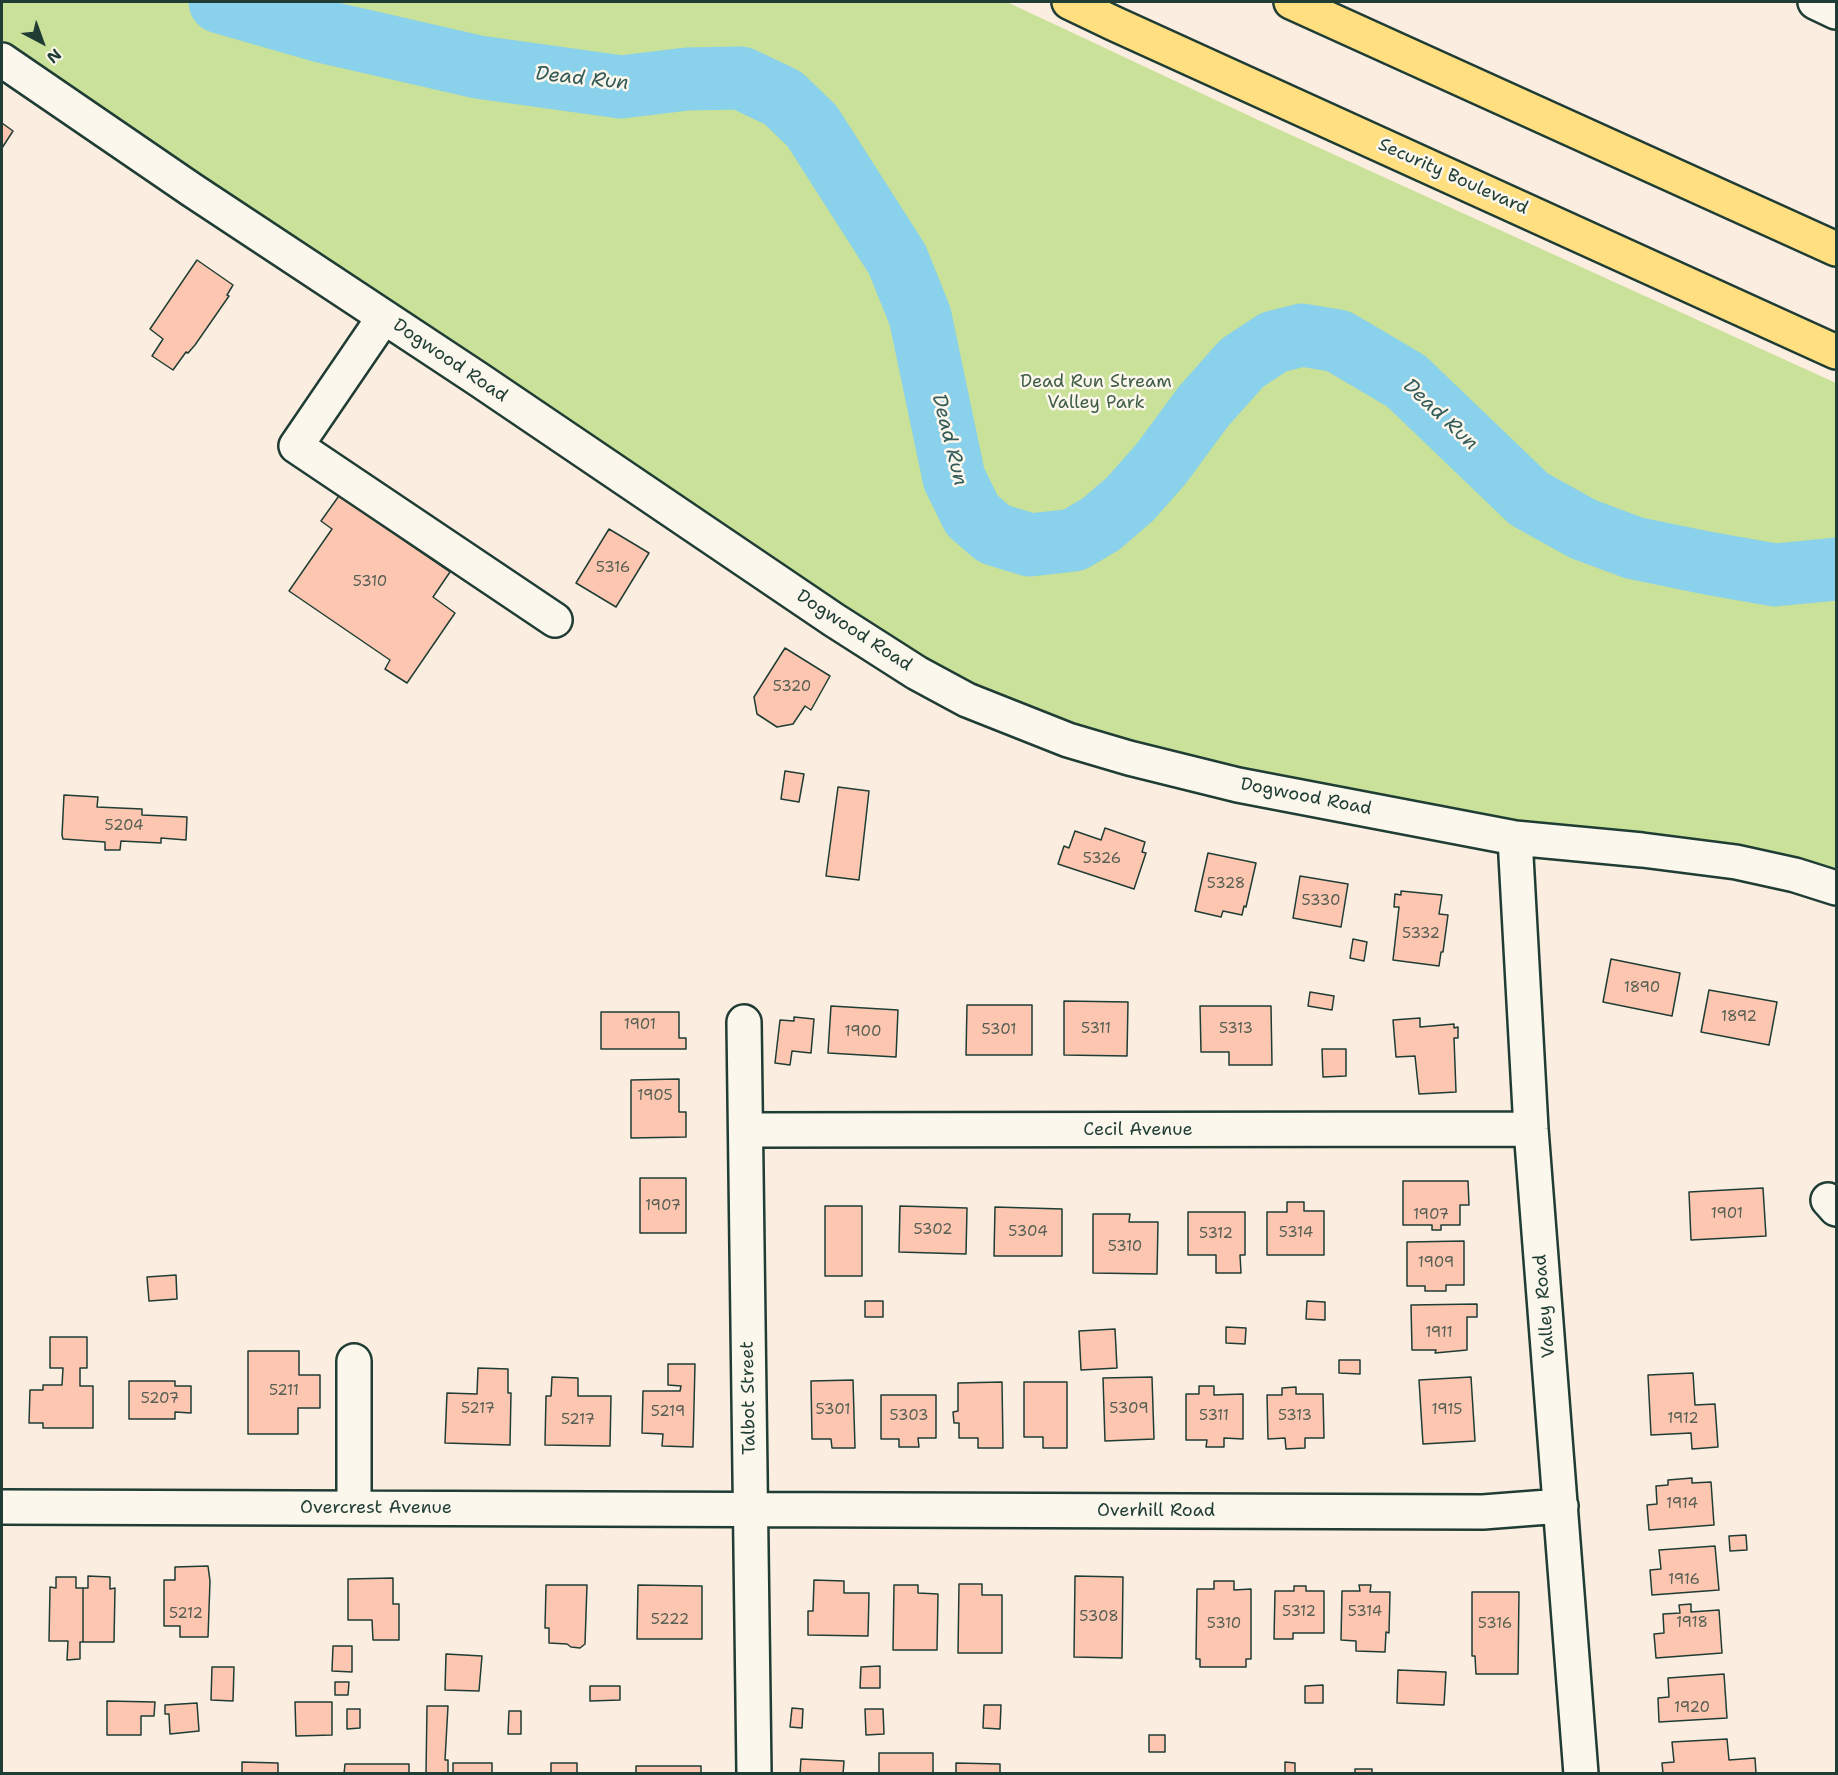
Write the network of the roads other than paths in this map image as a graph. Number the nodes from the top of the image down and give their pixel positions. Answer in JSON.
{"nodes":[{"id":1,"x":1069,"y":2,"type":"edge"},
{"id":2,"x":1291,"y":2,"type":"edge"},
{"id":3,"x":1815,"y":2,"type":"edge"},
{"id":4,"x":1836,"y":12,"type":"edge"},
{"id":5,"x":2,"y":60,"type":"edge"},
{"id":6,"x":1836,"y":249,"type":"edge"},
{"id":7,"x":384,"y":317,"type":"junction"},
{"id":8,"x":1836,"y":352,"type":"edge"},
{"id":9,"x":555,"y":620,"type":"dead end"},
{"id":10,"x":1515,"y":838,"type":"junction"},
{"id":11,"x":1836,"y":888,"type":"edge"},
{"id":12,"x":744,"y":1022,"type":"dead end"},
{"id":13,"x":1531,"y":1129,"type":"junction"},
{"id":14,"x":746,"y":1131,"type":"junction"},
{"id":15,"x":354,"y":1361,"type":"dead end"},
{"id":16,"x":1561,"y":1506,"type":"junction"},
{"id":17,"x":2,"y":1507,"type":"edge"},
{"id":18,"x":354,"y":1508,"type":"junction"},
{"id":19,"x":751,"y":1509,"type":"junction"},
{"id":20,"x":754,"y":1773,"type":"edge"},
{"id":21,"x":1581,"y":1773,"type":"edge"}],
"edges":[{"from":1,"to":8,"type":"main road","name":"Security Boulevard"},
{"from":2,"to":6,"type":"main road"},
{"from":3,"to":4,"type":"street"},
{"from":5,"to":7,"type":"street","name":"Dogwood Road"},
{"from":7,"to":9,"type":"street"},
{"from":7,"to":10,"type":"street","name":"Dogwood Road"},
{"from":10,"to":11,"type":"street","name":"Dogwood Road"},
{"from":10,"to":13,"type":"street","name":"Valley Road"},
{"from":12,"to":14,"type":"street","name":"Talbot Street"},
{"from":13,"to":14,"type":"street","name":"Cecil Avenue"},
{"from":13,"to":16,"type":"street","name":"Valley Road"},
{"from":14,"to":19,"type":"street","name":"Talbot Street"},
{"from":15,"to":18,"type":"street"},
{"from":16,"to":19,"type":"street","name":"Overhill Road"},
{"from":16,"to":21,"type":"street","name":"Valley Road"},
{"from":17,"to":18,"type":"street","name":"Overcrest Avenue"},
{"from":18,"to":19,"type":"street","name":"Overcrest Avenue"},
{"from":19,"to":20,"type":"street","name":"Talbot Street"}]}
